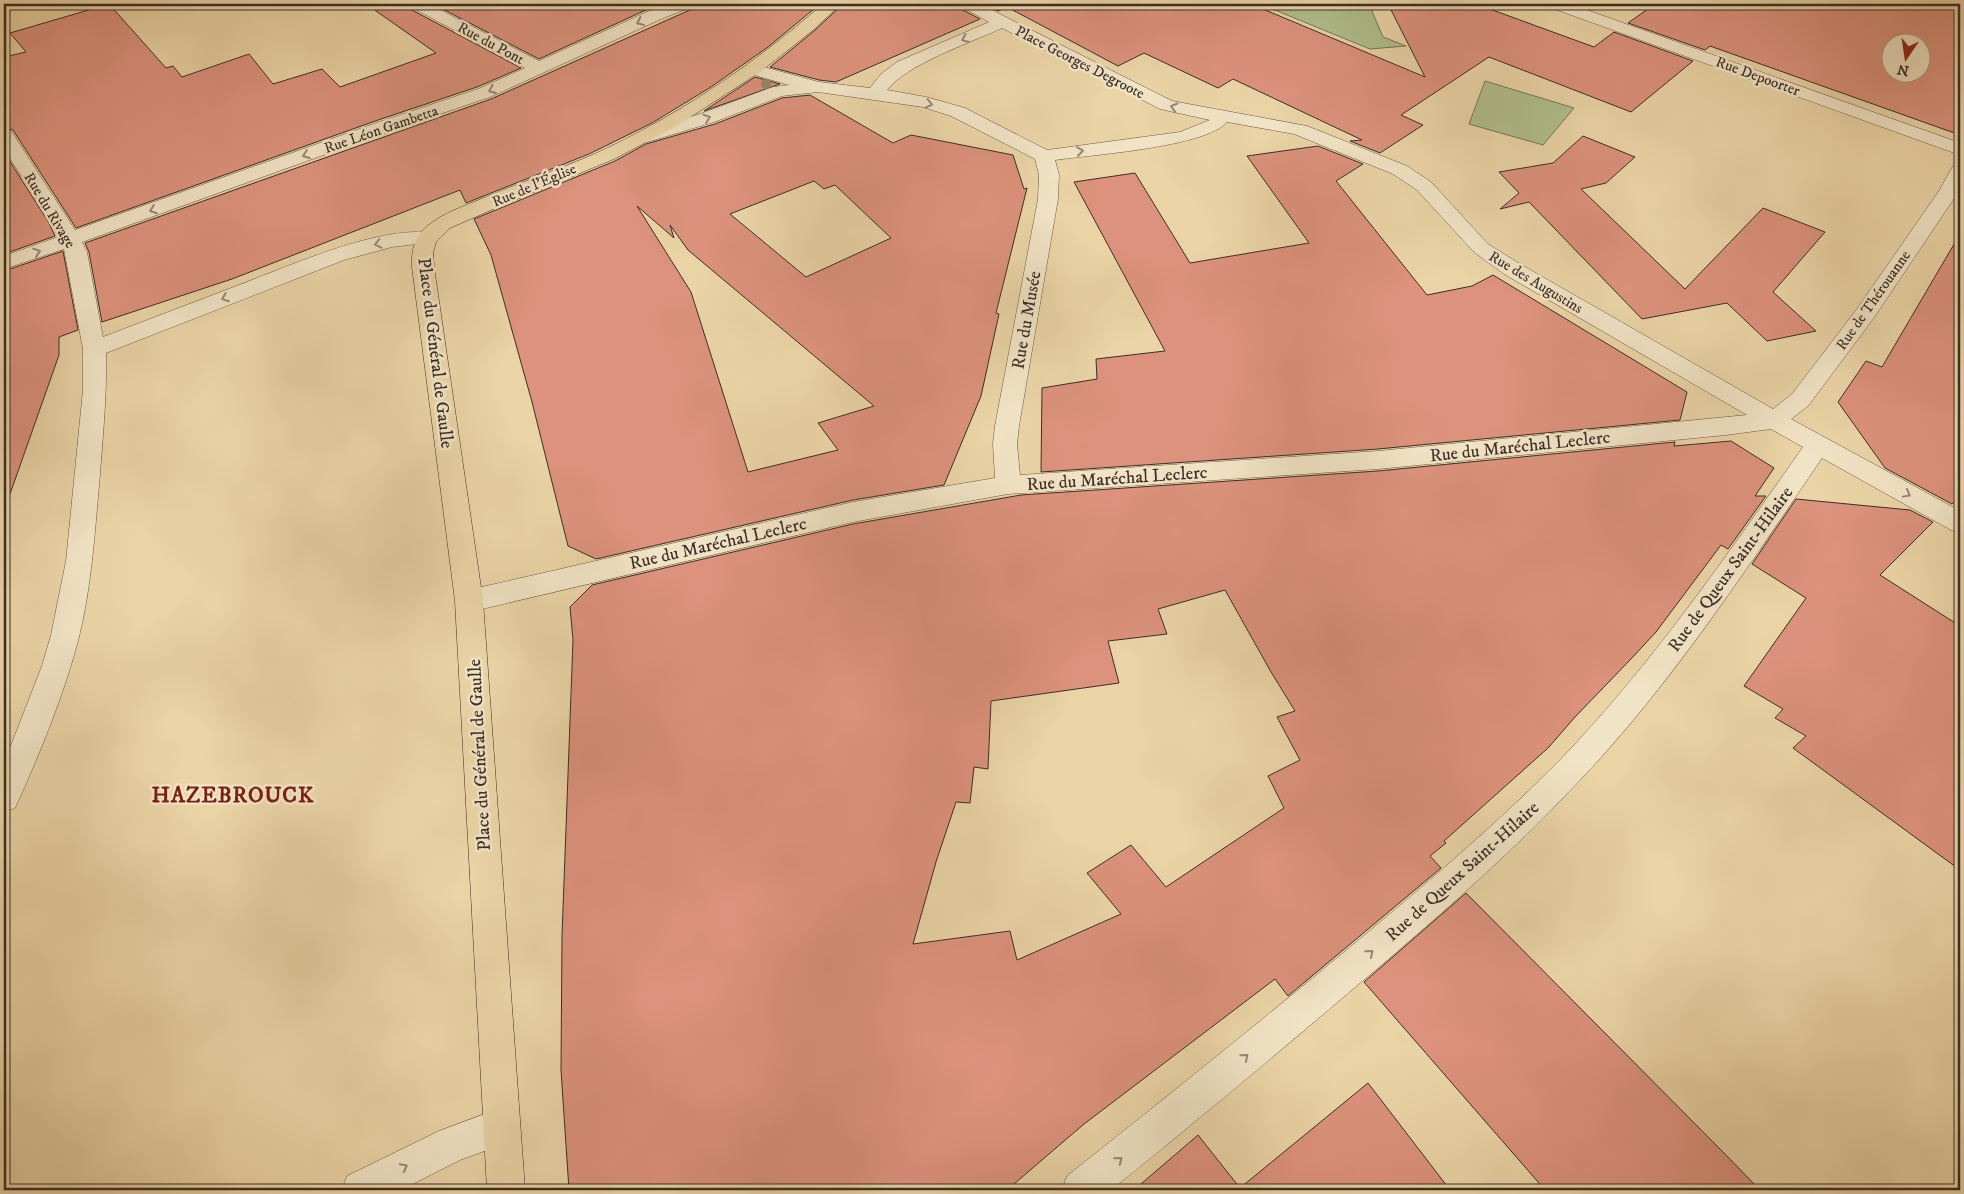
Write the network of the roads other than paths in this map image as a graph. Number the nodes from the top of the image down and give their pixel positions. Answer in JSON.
{"nodes":[{"id":1,"x":417,"y":4,"type":"edge"},
{"id":2,"x":685,"y":4,"type":"edge"},
{"id":3,"x":833,"y":4,"type":"edge"},
{"id":4,"x":968,"y":4,"type":"edge"},
{"id":5,"x":1555,"y":4,"type":"edge"},
{"id":6,"x":1002,"y":22,"type":"junction"},
{"id":7,"x":539,"y":68,"type":"junction"},
{"id":8,"x":753,"y":68,"type":"junction"},
{"id":9,"x":818,"y":88,"type":"junction"},
{"id":10,"x":875,"y":94,"type":"junction"},
{"id":11,"x":1222,"y":117,"type":"junction"},
{"id":12,"x":4,"y":135,"type":"edge"},
{"id":13,"x":644,"y":138,"type":"junction"},
{"id":14,"x":1960,"y":149,"type":"edge"},
{"id":15,"x":1044,"y":156,"type":"junction"},
{"id":16,"x":1959,"y":176,"type":"edge"},
{"id":17,"x":426,"y":238,"type":"junction"},
{"id":18,"x":70,"y":240,"type":"junction"},
{"id":19,"x":4,"y":264,"type":"edge"},
{"id":20,"x":94,"y":349,"type":"junction"},
{"id":21,"x":1774,"y":420,"type":"junction"},
{"id":22,"x":1818,"y":445,"type":"junction"},
{"id":23,"x":1008,"y":485,"type":"junction"},
{"id":24,"x":1960,"y":523,"type":"edge"},
{"id":25,"x":469,"y":601,"type":"junction"},
{"id":26,"x":4,"y":798,"type":"edge"},
{"id":27,"x":501,"y":1127,"type":"junction"},
{"id":28,"x":361,"y":1190,"type":"edge"},
{"id":29,"x":506,"y":1190,"type":"edge"},
{"id":30,"x":1081,"y":1190,"type":"edge"}],
"edges":[{"from":1,"to":7,"type":"street","name":"Rue du Pont"},
{"from":2,"to":7,"type":"street","name":"Rue Léon Gambetta","one_way":true},
{"from":3,"to":8,"type":"main road","name":"Rue de l'Église"},
{"from":4,"to":6,"type":"street"},
{"from":5,"to":14,"type":"street","name":"Rue Depoorter"},
{"from":6,"to":10,"type":"street","name":"Place Georges Degroote","one_way":true},
{"from":11,"to":6,"type":"street","name":"Place Georges Degroote","one_way":true},
{"from":7,"to":18,"type":"street","name":"Rue Léon Gambetta","one_way":true},
{"from":8,"to":9,"type":"street","name":"Rue de l'Église"},
{"from":8,"to":13,"type":"main road","name":"Rue de l'Église"},
{"from":9,"to":10,"type":"street","name":"Rue de l'Église"},
{"from":13,"to":9,"type":"street","name":"Rue de l'Église","one_way":true},
{"from":10,"to":15,"type":"street","one_way":true},
{"from":15,"to":11,"type":"street","one_way":true},
{"from":11,"to":21,"type":"street","name":"Rue des Augustins"},
{"from":12,"to":18,"type":"street","name":"Rue du Rivage"},
{"from":13,"to":17,"type":"main road","name":"Rue de l'Église"},
{"from":15,"to":23,"type":"street","name":"Rue du Musée"},
{"from":16,"to":21,"type":"street","name":"Rue de Thérouanne"},
{"from":17,"to":20,"type":"street","name":"Place du Général de Gaulle","one_way":true},
{"from":17,"to":25,"type":"main road","name":"Place du Général de Gaulle"},
{"from":19,"to":18,"type":"street","name":"Rue Léon Gambetta","one_way":true},
{"from":18,"to":20,"type":"street","name":"Rue du Rivage"},
{"from":20,"to":26,"type":"street"},
{"from":21,"to":22,"type":"street","name":"Rue des Augustins"},
{"from":21,"to":23,"type":"street","name":"Rue du Maréchal Leclerc"},
{"from":22,"to":24,"type":"street","name":"Rue des Augustins","one_way":true},
{"from":30,"to":22,"type":"street","name":"Rue de Queux Saint-Hilaire","one_way":true},
{"from":23,"to":25,"type":"street","name":"Rue du Maréchal Leclerc"},
{"from":25,"to":27,"type":"main road","name":"Place du Général de Gaulle"},
{"from":28,"to":27,"type":"street","one_way":true},
{"from":27,"to":29,"type":"main road","name":"Place du Général de Gaulle"}]}
